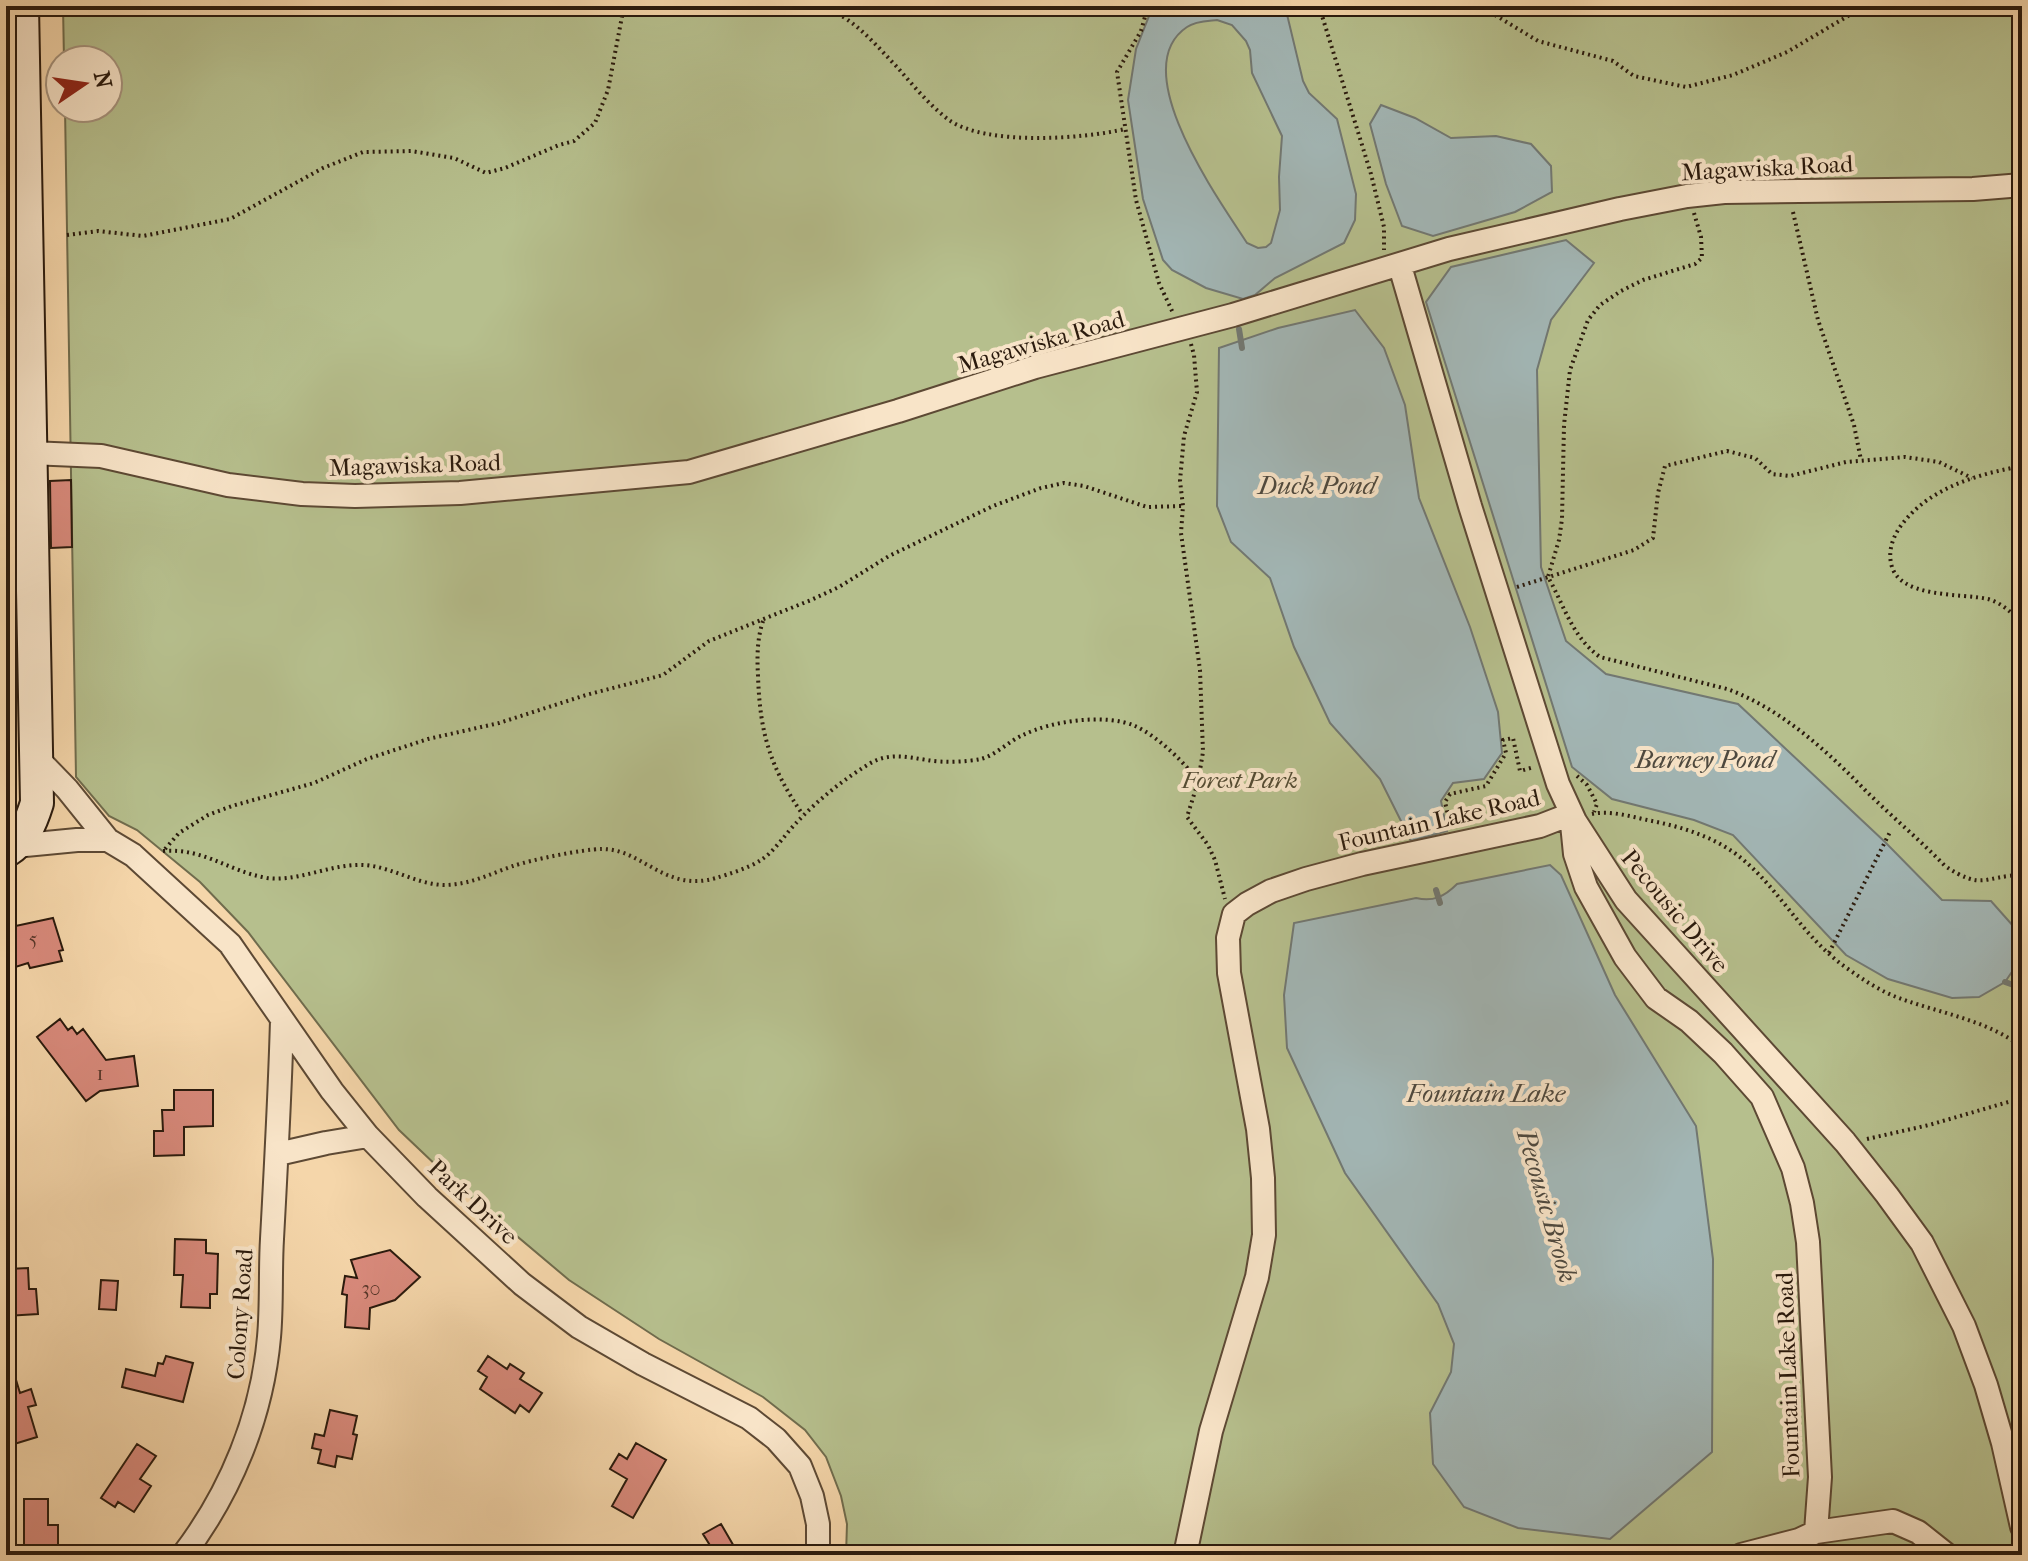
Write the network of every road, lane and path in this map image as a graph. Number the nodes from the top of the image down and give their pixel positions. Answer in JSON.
{"nodes":[{"id":1,"x":311,"y":6,"type":"edge"},
{"id":2,"x":535,"y":6,"type":"edge"},
{"id":3,"x":624,"y":6,"type":"edge"},
{"id":4,"x":821,"y":6,"type":"edge"},
{"id":5,"x":1148,"y":6,"type":"edge"},
{"id":6,"x":1875,"y":6,"type":"edge"},
{"id":7,"x":17,"y":8,"type":"edge"},
{"id":8,"x":1495,"y":15,"type":"dead end"},
{"id":9,"x":1126,"y":129,"type":"junction"},
{"id":10,"x":2022,"y":185,"type":"edge"},
{"id":11,"x":1788,"y":191,"type":"junction"},
{"id":12,"x":1687,"y":196,"type":"junction"},
{"id":13,"x":67,"y":235,"type":"dead end"},
{"id":14,"x":1400,"y":266,"type":"junction"},
{"id":15,"x":1186,"y":328,"type":"junction"},
{"id":16,"x":30,"y":453,"type":"junction"},
{"id":17,"x":1861,"y":460,"type":"junction"},
{"id":18,"x":2022,"y":466,"type":"edge"},
{"id":19,"x":1972,"y":478,"type":"junction"},
{"id":20,"x":1183,"y":506,"type":"junction"},
{"id":21,"x":1548,"y":577,"type":"junction"},
{"id":22,"x":1511,"y":589,"type":"dead end"},
{"id":23,"x":763,"y":619,"type":"junction"},
{"id":24,"x":2022,"y":625,"type":"edge"},
{"id":25,"x":37,"y":758,"type":"junction"},
{"id":26,"x":1551,"y":762,"type":"junction"},
{"id":27,"x":1198,"y":782,"type":"junction"},
{"id":28,"x":803,"y":815,"type":"junction"},
{"id":29,"x":1573,"y":818,"type":"junction"},
{"id":30,"x":1891,"y":830,"type":"dead end"},
{"id":31,"x":108,"y":840,"type":"junction"},
{"id":32,"x":1454,"y":845,"type":"junction"},
{"id":33,"x":10,"y":848,"type":"edge"},
{"id":34,"x":2022,"y":875,"type":"edge"},
{"id":35,"x":1234,"y":914,"type":"junction"},
{"id":36,"x":1829,"y":954,"type":"junction"},
{"id":37,"x":282,"y":1020,"type":"junction"},
{"id":38,"x":2022,"y":1047,"type":"edge"},
{"id":39,"x":2022,"y":1098,"type":"edge"},
{"id":40,"x":368,"y":1136,"type":"junction"},
{"id":41,"x":1845,"y":1142,"type":"junction"},
{"id":42,"x":278,"y":1154,"type":"junction"},
{"id":43,"x":2022,"y":1527,"type":"edge"},
{"id":44,"x":1816,"y":1532,"type":"junction"},
{"id":45,"x":183,"y":1555,"type":"edge"},
{"id":46,"x":818,"y":1555,"type":"edge"},
{"id":47,"x":1185,"y":1555,"type":"edge"},
{"id":48,"x":1741,"y":1555,"type":"edge"},
{"id":49,"x":1947,"y":1555,"type":"edge"}],
"edges":[{"from":1,"to":2,"type":"path"},
{"from":3,"to":13,"type":"path"},
{"from":4,"to":9,"type":"path"},
{"from":5,"to":9,"type":"path"},
{"from":6,"to":8,"type":"path"},
{"from":7,"to":16,"type":"street"},
{"from":9,"to":15,"type":"path"},
{"from":10,"to":11,"type":"street","name":"Magawiska Road"},
{"from":11,"to":12,"type":"street","name":"Magawiska Road"},
{"from":11,"to":17,"type":"path"},
{"from":12,"to":14,"type":"street","name":"Magawiska Road"},
{"from":12,"to":21,"type":"path"},
{"from":14,"to":15,"type":"street","name":"Magawiska Road"},
{"from":14,"to":26,"type":"street","name":"Pecousic Drive"},
{"from":15,"to":16,"type":"street","name":"Magawiska Road"},
{"from":15,"to":20,"type":"path"},
{"from":16,"to":25,"type":"street"},
{"from":17,"to":19,"type":"path"},
{"from":17,"to":21,"type":"path"},
{"from":18,"to":19,"type":"path"},
{"from":19,"to":24,"type":"path"},
{"from":20,"to":23,"type":"path"},
{"from":20,"to":27,"type":"path"},
{"from":21,"to":22,"type":"path"},
{"from":21,"to":34,"type":"path"},
{"from":23,"to":28,"type":"path"},
{"from":23,"to":28,"type":"path"},
{"from":25,"to":31,"type":"street","name":"Park Drive"},
{"from":25,"to":33,"type":"street"},
{"from":26,"to":29,"type":"street","name":"Pecousic Drive"},
{"from":26,"to":32,"type":"path"},
{"from":27,"to":28,"type":"path"},
{"from":27,"to":35,"type":"path"},
{"from":29,"to":32,"type":"street","name":"Fountain Lake Road"},
{"from":29,"to":36,"type":"path"},
{"from":29,"to":41,"type":"street","name":"Pecousic Drive"},
{"from":29,"to":44,"type":"street","name":"Fountain Lake Road"},
{"from":30,"to":36,"type":"path"},
{"from":31,"to":33,"type":"street"},
{"from":31,"to":37,"type":"street","name":"Park Drive"},
{"from":32,"to":35,"type":"street","name":"Fountain Lake Road"},
{"from":35,"to":47,"type":"street"},
{"from":36,"to":38,"type":"path"},
{"from":37,"to":40,"type":"street","name":"Park Drive"},
{"from":37,"to":42,"type":"street","name":"Colony Road"},
{"from":39,"to":41,"type":"path"},
{"from":40,"to":42,"type":"street"},
{"from":40,"to":46,"type":"street","name":"Park Drive"},
{"from":41,"to":43,"type":"street","name":"Pecousic Drive"},
{"from":42,"to":45,"type":"street","name":"Colony Road"},
{"from":44,"to":48,"type":"street"},
{"from":44,"to":49,"type":"street"}]}
